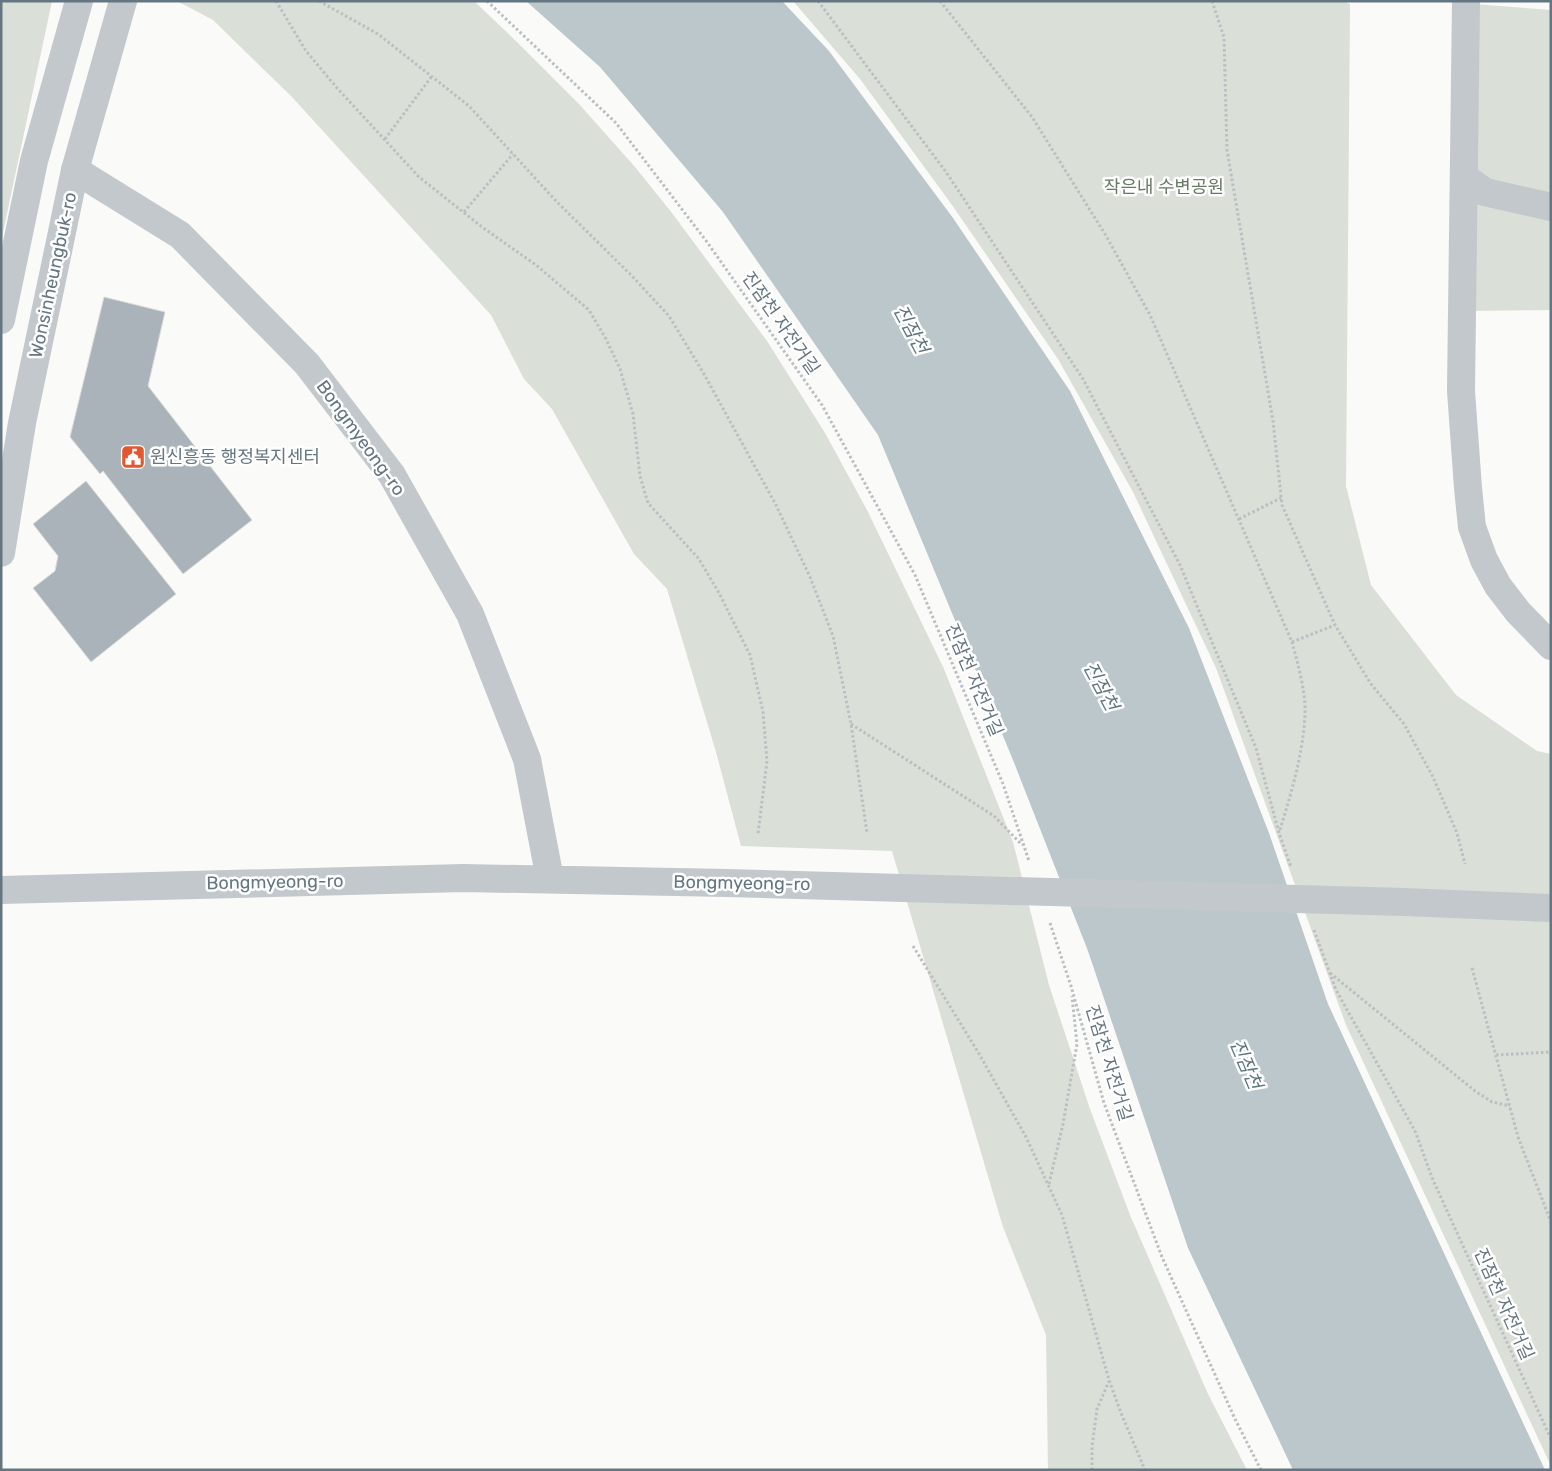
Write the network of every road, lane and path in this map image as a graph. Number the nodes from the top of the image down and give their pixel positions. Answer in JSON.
{"nodes":[{"id":1,"x":79,"y":1,"type":"edge"},
{"id":2,"x":123,"y":1,"type":"edge"},
{"id":3,"x":276,"y":1,"type":"edge"},
{"id":4,"x":319,"y":1,"type":"edge"},
{"id":5,"x":487,"y":1,"type":"edge"},
{"id":6,"x":818,"y":1,"type":"edge"},
{"id":7,"x":940,"y":1,"type":"edge"},
{"id":8,"x":1212,"y":1,"type":"edge"},
{"id":9,"x":1466,"y":1,"type":"edge"},
{"id":10,"x":432,"y":76,"type":"junction"},
{"id":11,"x":385,"y":139,"type":"junction"},
{"id":12,"x":513,"y":154,"type":"junction"},
{"id":13,"x":75,"y":170,"type":"junction"},
{"id":14,"x":1464,"y":177,"type":"junction"},
{"id":15,"x":1551,"y":208,"type":"edge"},
{"id":16,"x":464,"y":212,"type":"junction"},
{"id":17,"x":1,"y":320,"type":"edge"},
{"id":18,"x":1281,"y":498,"type":"junction"},
{"id":19,"x":1239,"y":519,"type":"junction"},
{"id":20,"x":1,"y":554,"type":"edge"},
{"id":21,"x":1335,"y":625,"type":"junction"},
{"id":22,"x":1292,"y":642,"type":"junction"},
{"id":23,"x":1551,"y":646,"type":"edge"},
{"id":24,"x":851,"y":724,"type":"junction"},
{"id":25,"x":867,"y":833,"type":"dead end"},
{"id":26,"x":1279,"y":833,"type":"junction"},
{"id":27,"x":758,"y":834,"type":"dead end"},
{"id":28,"x":1024,"y":848,"type":"junction"},
{"id":29,"x":1465,"y":864,"type":"dead end"},
{"id":30,"x":1031,"y":866,"type":"dead end"},
{"id":31,"x":1292,"y":870,"type":"dead end"},
{"id":32,"x":550,"y":879,"type":"junction"},
{"id":33,"x":1,"y":890,"type":"edge"},
{"id":34,"x":1551,"y":908,"type":"edge"},
{"id":35,"x":1049,"y":921,"type":"dead end"},
{"id":36,"x":1313,"y":926,"type":"dead end"},
{"id":37,"x":913,"y":946,"type":"dead end"},
{"id":38,"x":1472,"y":968,"type":"dead end"},
{"id":39,"x":1330,"y":973,"type":"junction"},
{"id":40,"x":1071,"y":986,"type":"junction"},
{"id":41,"x":1551,"y":1052,"type":"edge"},
{"id":42,"x":1496,"y":1055,"type":"junction"},
{"id":43,"x":1510,"y":1106,"type":"junction"},
{"id":44,"x":1049,"y":1186,"type":"junction"},
{"id":45,"x":1551,"y":1222,"type":"edge"},
{"id":46,"x":1110,"y":1380,"type":"junction"},
{"id":47,"x":1551,"y":1439,"type":"edge"},
{"id":48,"x":1092,"y":1470,"type":"edge"},
{"id":49,"x":1145,"y":1470,"type":"edge"},
{"id":50,"x":1261,"y":1470,"type":"edge"}],
"edges":[{"from":1,"to":17,"type":"street"},
{"from":2,"to":13,"type":"street","name":"Wonsinheungbuk-ro"},
{"from":3,"to":11,"type":"path"},
{"from":4,"to":10,"type":"path"},
{"from":5,"to":28,"type":"path","name":"진잠천 자전거길"},
{"from":6,"to":26,"type":"path"},
{"from":7,"to":19,"type":"path"},
{"from":8,"to":18,"type":"path"},
{"from":9,"to":14,"type":"street"},
{"from":10,"to":11,"type":"path"},
{"from":10,"to":12,"type":"path"},
{"from":11,"to":16,"type":"path"},
{"from":12,"to":16,"type":"path"},
{"from":12,"to":24,"type":"path"},
{"from":13,"to":20,"type":"street","name":"Wonsinheungbuk-ro"},
{"from":13,"to":32,"type":"street","name":"Bongmyeong-ro"},
{"from":14,"to":15,"type":"street"},
{"from":14,"to":23,"type":"street"},
{"from":16,"to":27,"type":"path"},
{"from":18,"to":19,"type":"path"},
{"from":18,"to":21,"type":"path"},
{"from":19,"to":22,"type":"path"},
{"from":21,"to":22,"type":"path"},
{"from":21,"to":29,"type":"path"},
{"from":22,"to":26,"type":"path"},
{"from":24,"to":25,"type":"path"},
{"from":24,"to":28,"type":"path"},
{"from":26,"to":31,"type":"path"},
{"from":28,"to":30,"type":"path","name":"진잠천 자전거길"},
{"from":32,"to":33,"type":"street","name":"Bongmyeong-ro"},
{"from":32,"to":34,"type":"street","name":"Bongmyeong-ro"},
{"from":35,"to":40,"type":"path","name":"진잠천 자전거길"},
{"from":36,"to":39,"type":"path"},
{"from":37,"to":44,"type":"path"},
{"from":38,"to":42,"type":"path"},
{"from":39,"to":43,"type":"path"},
{"from":39,"to":47,"type":"path","name":"진잠천 자전거길"},
{"from":40,"to":44,"type":"path"},
{"from":40,"to":50,"type":"path","name":"진잠천 자전거길"},
{"from":41,"to":42,"type":"path"},
{"from":42,"to":43,"type":"path"},
{"from":43,"to":45,"type":"path"},
{"from":44,"to":46,"type":"path"},
{"from":46,"to":48,"type":"path"},
{"from":46,"to":49,"type":"path"}]}
